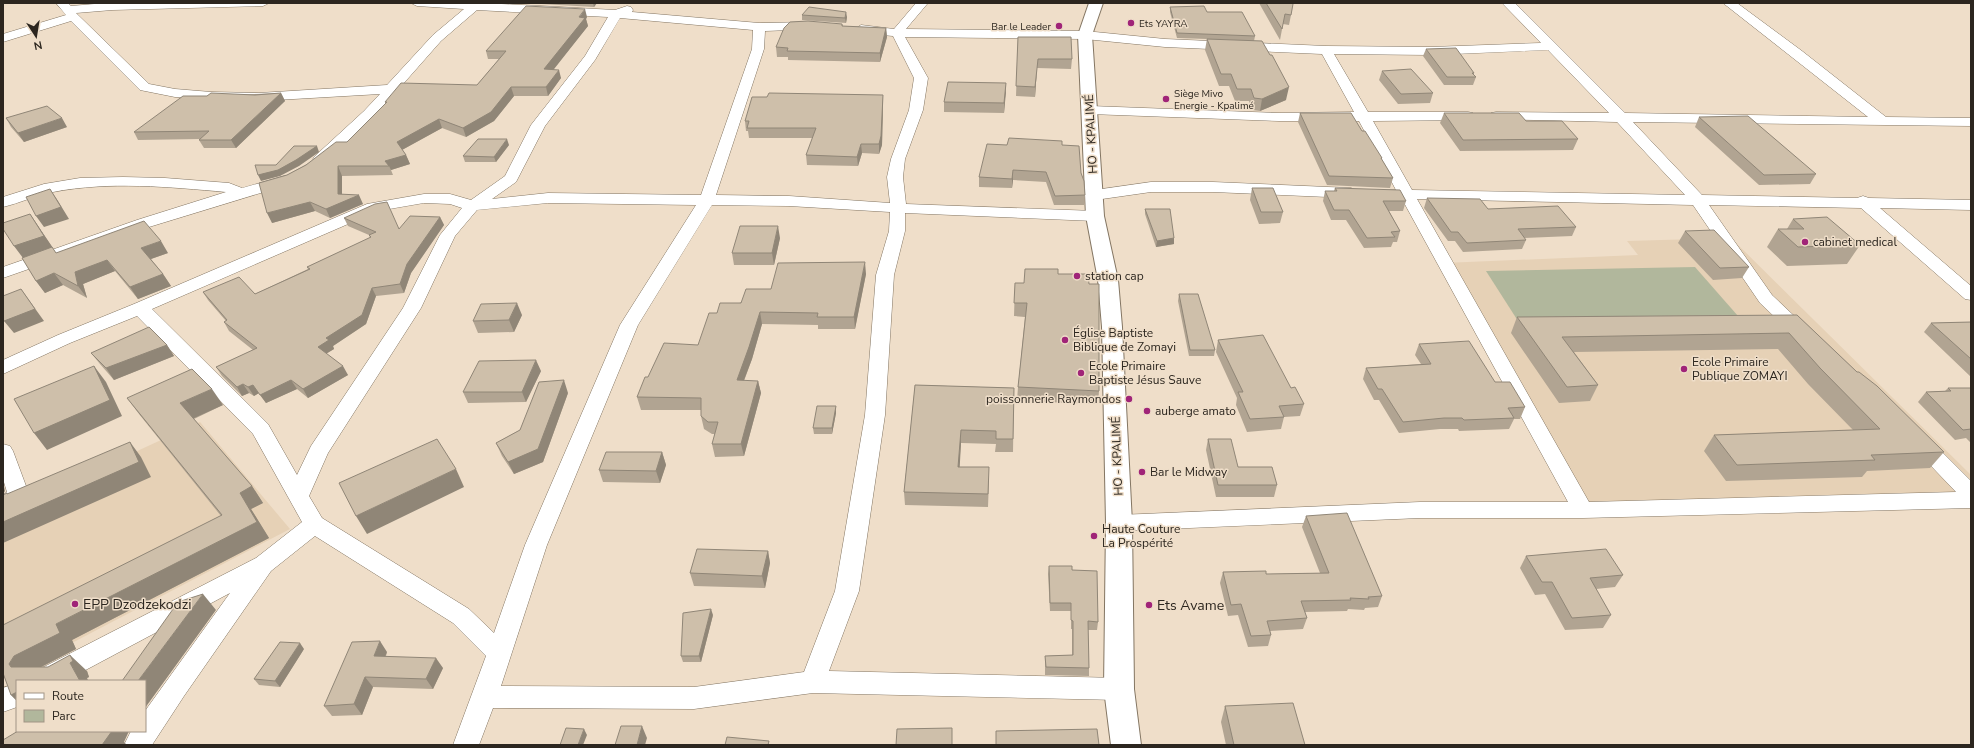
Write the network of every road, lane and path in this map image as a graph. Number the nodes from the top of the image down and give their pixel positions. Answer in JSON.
{"nodes":[{"id":1,"x":263,"y":3,"type":"edge"},
{"id":2,"x":417,"y":3,"type":"edge"},
{"id":3,"x":637,"y":3,"type":"edge"},
{"id":4,"x":922,"y":3,"type":"edge"},
{"id":5,"x":1096,"y":3,"type":"edge"},
{"id":6,"x":1508,"y":3,"type":"edge"},
{"id":7,"x":1729,"y":3,"type":"edge"},
{"id":8,"x":476,"y":5,"type":"edge"},
{"id":9,"x":68,"y":10,"type":"edge"},
{"id":10,"x":616,"y":14,"type":"junction"},
{"id":11,"x":759,"y":26,"type":"junction"},
{"id":12,"x":822,"y":26,"type":"edge"},
{"id":13,"x":850,"y":28,"type":"edge"},
{"id":14,"x":897,"y":33,"type":"junction"},
{"id":15,"x":1085,"y":36,"type":"junction"},
{"id":16,"x":3,"y":38,"type":"edge"},
{"id":17,"x":1550,"y":46,"type":"junction"},
{"id":18,"x":1326,"y":50,"type":"junction"},
{"id":19,"x":393,"y":89,"type":"junction"},
{"id":20,"x":1090,"y":110,"type":"junction"},
{"id":21,"x":1362,"y":117,"type":"junction"},
{"id":22,"x":1619,"y":117,"type":"junction"},
{"id":23,"x":1881,"y":120,"type":"junction"},
{"id":24,"x":1971,"y":122,"type":"edge"},
{"id":25,"x":240,"y":192,"type":"junction"},
{"id":26,"x":1095,"y":195,"type":"junction"},
{"id":27,"x":1406,"y":195,"type":"junction"},
{"id":28,"x":1697,"y":199,"type":"junction"},
{"id":29,"x":707,"y":200,"type":"junction"},
{"id":30,"x":1863,"y":201,"type":"junction"},
{"id":31,"x":3,"y":202,"type":"edge"},
{"id":32,"x":1971,"y":205,"type":"edge"},
{"id":33,"x":472,"y":206,"type":"junction"},
{"id":34,"x":898,"y":207,"type":"junction"},
{"id":35,"x":1095,"y":216,"type":"junction"},
{"id":36,"x":3,"y":273,"type":"edge"},
{"id":37,"x":1971,"y":295,"type":"edge"},
{"id":38,"x":140,"y":308,"type":"junction"},
{"id":39,"x":1814,"y":345,"type":"edge"},
{"id":40,"x":3,"y":368,"type":"edge"},
{"id":41,"x":1910,"y":432,"type":"edge"},
{"id":42,"x":3,"y":451,"type":"edge"},
{"id":43,"x":299,"y":495,"type":"junction"},
{"id":44,"x":1968,"y":501,"type":"edge"},
{"id":45,"x":3,"y":508,"type":"edge"},
{"id":46,"x":1583,"y":510,"type":"junction"},
{"id":47,"x":1119,"y":523,"type":"junction"},
{"id":48,"x":314,"y":524,"type":"junction"},
{"id":49,"x":264,"y":564,"type":"junction"},
{"id":50,"x":499,"y":652,"type":"junction"},
{"id":51,"x":43,"y":680,"type":"edge"},
{"id":52,"x":813,"y":682,"type":"junction"},
{"id":53,"x":1119,"y":689,"type":"junction"},
{"id":54,"x":16,"y":694,"type":"edge"},
{"id":55,"x":485,"y":696,"type":"junction"},
{"id":56,"x":3,"y":701,"type":"edge"},
{"id":57,"x":146,"y":732,"type":"edge"},
{"id":58,"x":146,"y":732,"type":"edge"},
{"id":59,"x":137,"y":745,"type":"edge"},
{"id":60,"x":466,"y":745,"type":"edge"},
{"id":61,"x":1126,"y":745,"type":"edge"}],
"edges":[{"from":1,"to":9,"type":"street"},
{"from":2,"to":8,"type":"street"},
{"from":3,"to":10,"type":"street"},
{"from":4,"to":14,"type":"street"},
{"from":5,"to":15,"type":"main road","name":"HO - KPALIMÉ"},
{"from":6,"to":17,"type":"street"},
{"from":7,"to":23,"type":"street"},
{"from":8,"to":10,"type":"street"},
{"from":8,"to":19,"type":"street"},
{"from":9,"to":16,"type":"street"},
{"from":9,"to":19,"type":"street"},
{"from":10,"to":11,"type":"street"},
{"from":10,"to":33,"type":"street"},
{"from":11,"to":12,"type":"street"},
{"from":11,"to":29,"type":"street"},
{"from":13,"to":14,"type":"street"},
{"from":14,"to":15,"type":"street"},
{"from":14,"to":34,"type":"street"},
{"from":15,"to":18,"type":"street"},
{"from":15,"to":20,"type":"main road","name":"HO - KPALIMÉ"},
{"from":17,"to":18,"type":"street"},
{"from":17,"to":22,"type":"street"},
{"from":18,"to":21,"type":"street"},
{"from":19,"to":25,"type":"street"},
{"from":20,"to":21,"type":"street"},
{"from":20,"to":26,"type":"main road","name":"HO - KPALIMÉ"},
{"from":21,"to":22,"type":"street"},
{"from":21,"to":27,"type":"street"},
{"from":22,"to":23,"type":"street"},
{"from":22,"to":28,"type":"street"},
{"from":23,"to":24,"type":"street"},
{"from":25,"to":31,"type":"street"},
{"from":25,"to":36,"type":"street"},
{"from":26,"to":27,"type":"street"},
{"from":26,"to":35,"type":"main road","name":"HO - KPALIMÉ"},
{"from":27,"to":28,"type":"street"},
{"from":27,"to":46,"type":"street"},
{"from":28,"to":30,"type":"street"},
{"from":28,"to":39,"type":"street"},
{"from":29,"to":33,"type":"street"},
{"from":29,"to":34,"type":"street"},
{"from":29,"to":50,"type":"street"},
{"from":30,"to":32,"type":"street"},
{"from":30,"to":37,"type":"street"},
{"from":33,"to":38,"type":"street"},
{"from":33,"to":43,"type":"street"},
{"from":34,"to":35,"type":"street"},
{"from":34,"to":52,"type":"street"},
{"from":35,"to":47,"type":"main road","name":"HO - KPALIMÉ"},
{"from":38,"to":40,"type":"street"},
{"from":38,"to":43,"type":"street"},
{"from":41,"to":44,"type":"street"},
{"from":42,"to":45,"type":"street"},
{"from":43,"to":48,"type":"street"},
{"from":44,"to":46,"type":"street"},
{"from":46,"to":47,"type":"street"},
{"from":47,"to":53,"type":"main road","name":"HO - KPALIMÉ"},
{"from":48,"to":49,"type":"street"},
{"from":48,"to":50,"type":"street"},
{"from":49,"to":51,"type":"street"},
{"from":49,"to":57,"type":"street"},
{"from":50,"to":55,"type":"street"},
{"from":52,"to":53,"type":"street"},
{"from":52,"to":55,"type":"street"},
{"from":53,"to":61,"type":"main road","name":"HO - KPALIMÉ"},
{"from":54,"to":56,"type":"street"},
{"from":55,"to":60,"type":"street"},
{"from":58,"to":59,"type":"street"}]}
